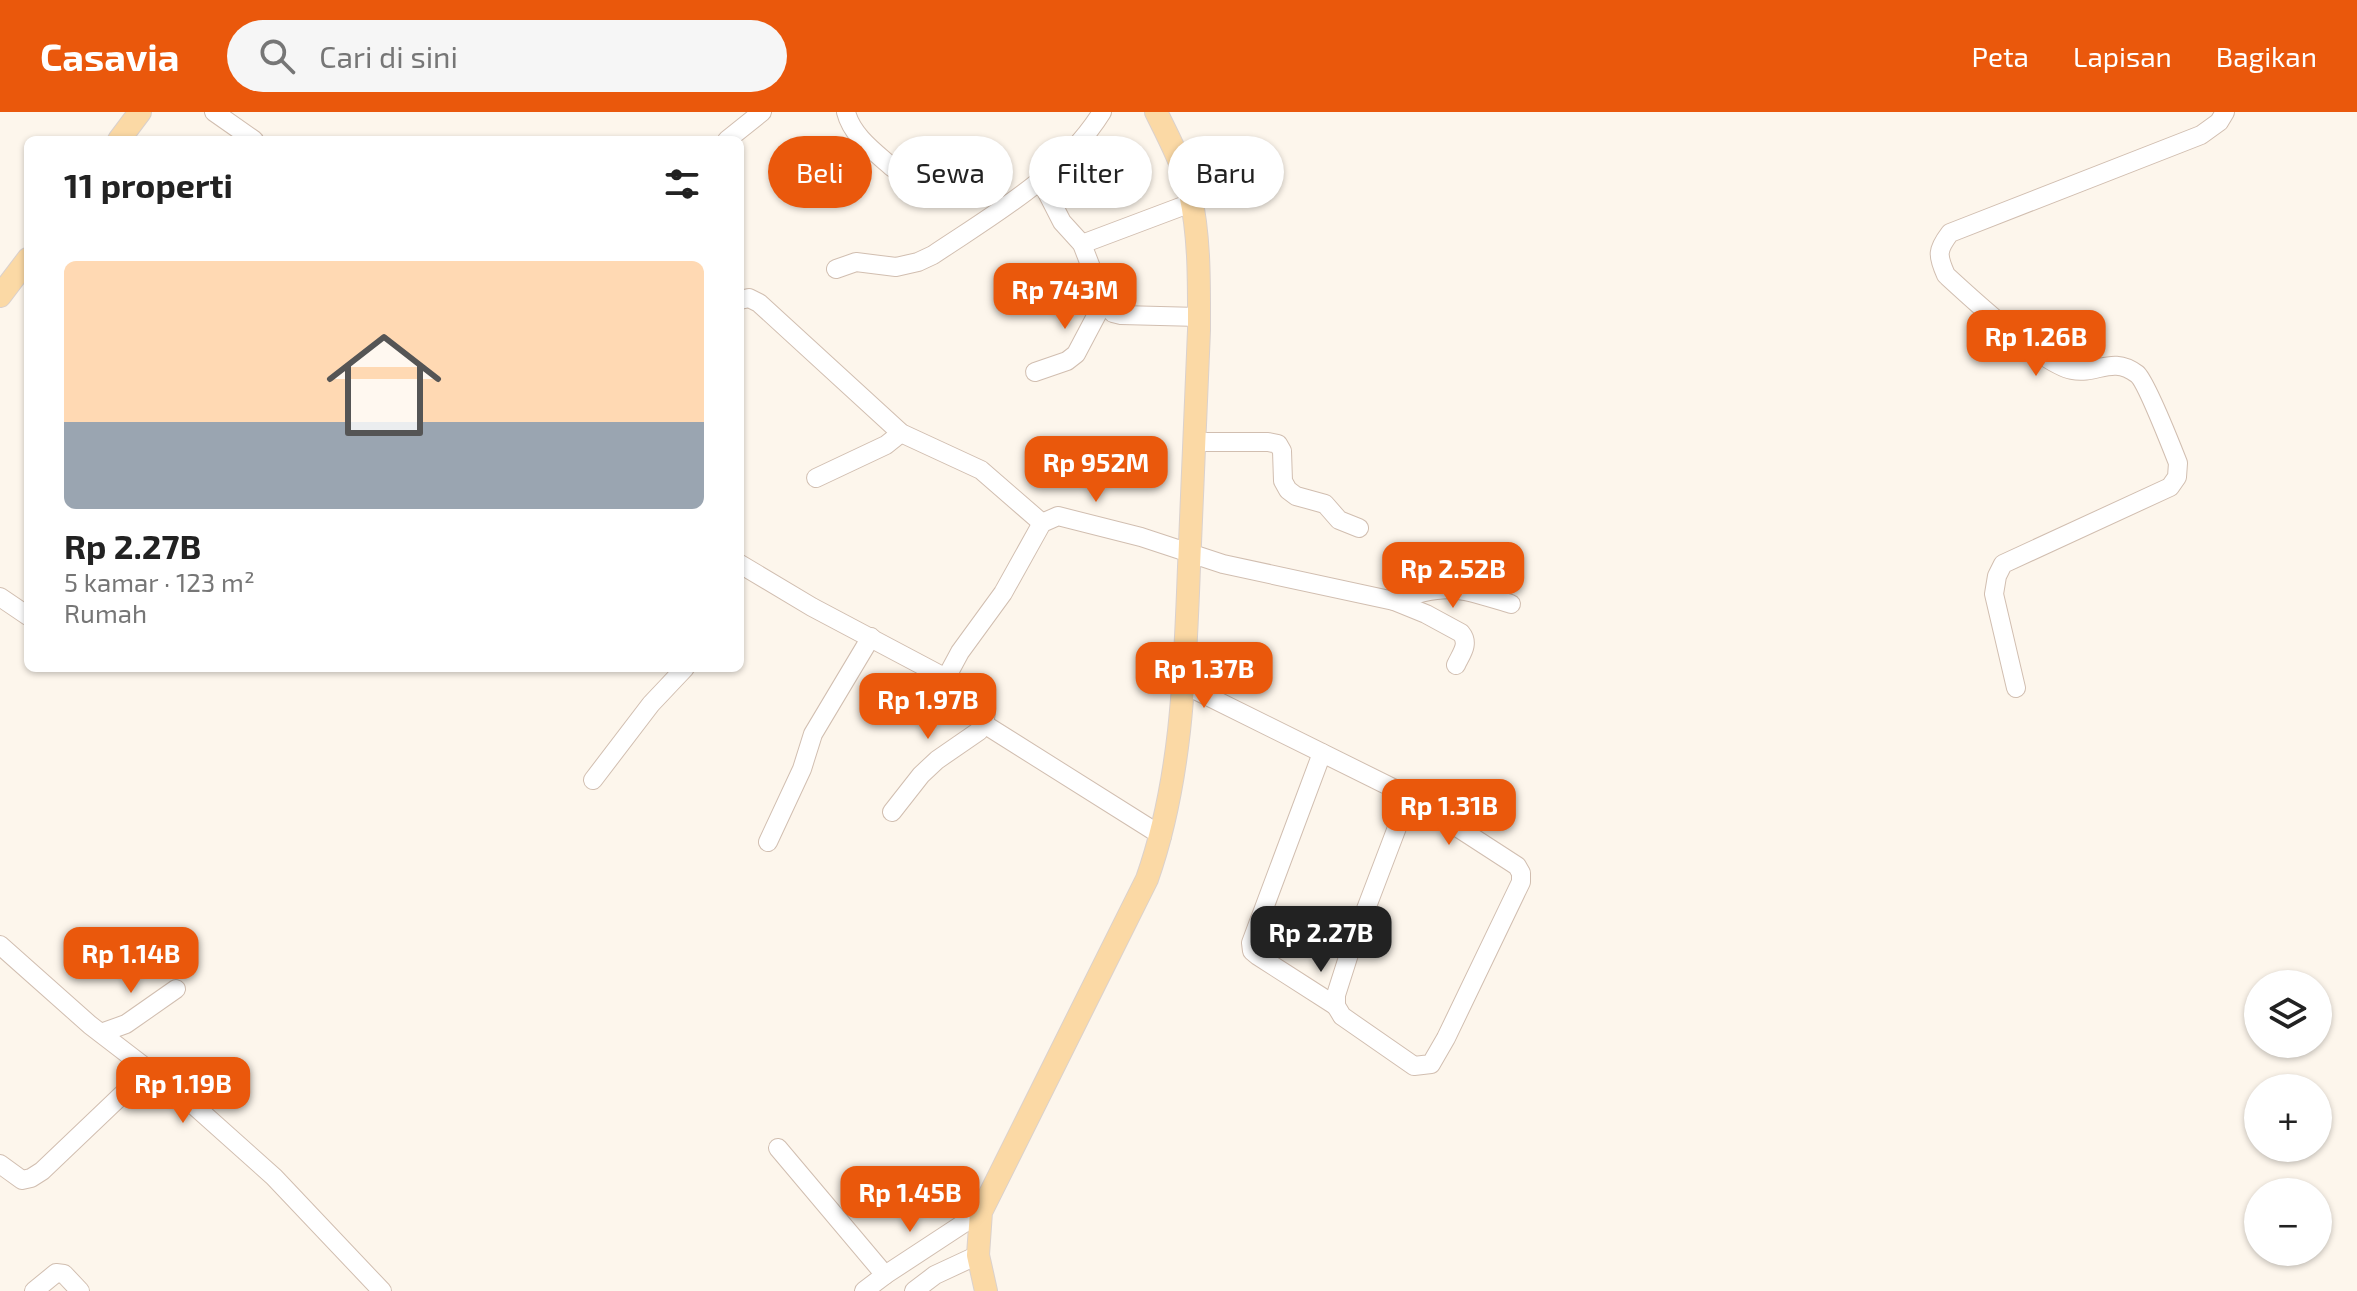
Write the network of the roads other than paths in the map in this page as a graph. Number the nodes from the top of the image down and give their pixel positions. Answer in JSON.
{"nodes":[{"id":1,"x":140,"y":112,"type":"edge"},
{"id":2,"x":214,"y":112,"type":"edge"},
{"id":3,"x":762,"y":112,"type":"edge"},
{"id":4,"x":846,"y":112,"type":"edge"},
{"id":5,"x":1102,"y":112,"type":"edge"},
{"id":6,"x":1156,"y":112,"type":"edge"},
{"id":7,"x":2225,"y":112,"type":"edge"},
{"id":8,"x":122,"y":136,"type":"edge"},
{"id":9,"x":248,"y":136,"type":"edge"},
{"id":10,"x":732,"y":136,"type":"edge"},
{"id":11,"x":1083,"y":136,"type":"edge"},
{"id":12,"x":1168,"y":136,"type":"edge"},
{"id":13,"x":888,"y":163,"type":"edge"},
{"id":14,"x":1029,"y":189,"type":"edge"},
{"id":15,"x":1055,"y":208,"type":"edge"},
{"id":16,"x":1178,"y":208,"type":"edge"},
{"id":17,"x":1192,"y":208,"type":"edge"},
{"id":18,"x":1082,"y":244,"type":"junction"},
{"id":19,"x":24,"y":263,"type":"edge"},
{"id":20,"x":836,"y":269,"type":"dead end"},
{"id":21,"x":2,"y":288,"type":"edge"},
{"id":22,"x":744,"y":299,"type":"edge"},
{"id":23,"x":1104,"y":301,"type":"junction"},
{"id":24,"x":1199,"y":317,"type":"junction"},
{"id":25,"x":1035,"y":372,"type":"dead end"},
{"id":26,"x":901,"y":433,"type":"junction"},
{"id":27,"x":1195,"y":442,"type":"junction"},
{"id":28,"x":816,"y":478,"type":"dead end"},
{"id":29,"x":1042,"y":523,"type":"junction"},
{"id":30,"x":1359,"y":528,"type":"dead end"},
{"id":31,"x":1190,"y":552,"type":"junction"},
{"id":32,"x":744,"y":566,"type":"edge"},
{"id":33,"x":0,"y":597,"type":"edge"},
{"id":34,"x":1394,"y":601,"type":"junction"},
{"id":35,"x":1511,"y":604,"type":"dead end"},
{"id":36,"x":24,"y":613,"type":"edge"},
{"id":37,"x":871,"y":637,"type":"junction"},
{"id":38,"x":1456,"y":665,"type":"dead end"},
{"id":39,"x":681,"y":672,"type":"edge"},
{"id":40,"x":946,"y":678,"type":"junction"},
{"id":41,"x":1185,"y":685,"type":"junction"},
{"id":42,"x":2016,"y":688,"type":"dead end"},
{"id":43,"x":984,"y":724,"type":"junction"},
{"id":44,"x":1322,"y":753,"type":"junction"},
{"id":45,"x":593,"y":780,"type":"dead end"},
{"id":46,"x":1409,"y":796,"type":"junction"},
{"id":47,"x":892,"y":812,"type":"dead end"},
{"id":48,"x":1162,"y":836,"type":"junction"},
{"id":49,"x":768,"y":842,"type":"dead end"},
{"id":50,"x":0,"y":945,"type":"edge"},
{"id":51,"x":176,"y":989,"type":"dead end"},
{"id":52,"x":1336,"y":1006,"type":"junction"},
{"id":53,"x":101,"y":1033,"type":"junction"},
{"id":54,"x":149,"y":1069,"type":"junction"},
{"id":55,"x":778,"y":1148,"type":"dead end"},
{"id":56,"x":0,"y":1164,"type":"edge"},
{"id":57,"x":981,"y":1212,"type":"junction"},
{"id":58,"x":978,"y":1255,"type":"junction"},
{"id":59,"x":885,"y":1275,"type":"junction"},
{"id":60,"x":34,"y":1291,"type":"edge"},
{"id":61,"x":80,"y":1291,"type":"edge"},
{"id":62,"x":382,"y":1291,"type":"edge"},
{"id":63,"x":864,"y":1291,"type":"edge"},
{"id":64,"x":914,"y":1291,"type":"edge"},
{"id":65,"x":986,"y":1291,"type":"edge"}],
"edges":[{"from":1,"to":8,"type":"main road"},
{"from":2,"to":9,"type":"street"},
{"from":3,"to":10,"type":"street"},
{"from":4,"to":13,"type":"street"},
{"from":5,"to":11,"type":"street"},
{"from":6,"to":12,"type":"main road"},
{"from":7,"to":42,"type":"street"},
{"from":14,"to":20,"type":"street"},
{"from":15,"to":18,"type":"street"},
{"from":16,"to":18,"type":"street"},
{"from":17,"to":24,"type":"main road"},
{"from":18,"to":23,"type":"street"},
{"from":19,"to":21,"type":"main road"},
{"from":22,"to":26,"type":"street"},
{"from":23,"to":24,"type":"street"},
{"from":23,"to":25,"type":"street"},
{"from":24,"to":27,"type":"main road"},
{"from":26,"to":28,"type":"street"},
{"from":26,"to":29,"type":"street"},
{"from":27,"to":30,"type":"street"},
{"from":27,"to":31,"type":"main road"},
{"from":29,"to":31,"type":"street"},
{"from":29,"to":40,"type":"street"},
{"from":31,"to":34,"type":"street"},
{"from":31,"to":41,"type":"main road"},
{"from":32,"to":37,"type":"street"},
{"from":33,"to":36,"type":"street"},
{"from":34,"to":35,"type":"street"},
{"from":34,"to":38,"type":"street"},
{"from":37,"to":40,"type":"street"},
{"from":37,"to":49,"type":"street"},
{"from":39,"to":45,"type":"street"},
{"from":40,"to":43,"type":"street"},
{"from":41,"to":44,"type":"street"},
{"from":41,"to":48,"type":"main road"},
{"from":43,"to":47,"type":"street"},
{"from":43,"to":48,"type":"street"},
{"from":44,"to":46,"type":"street"},
{"from":44,"to":52,"type":"street"},
{"from":46,"to":52,"type":"street"},
{"from":46,"to":52,"type":"street"},
{"from":48,"to":57,"type":"main road"},
{"from":50,"to":53,"type":"street"},
{"from":51,"to":53,"type":"street"},
{"from":53,"to":54,"type":"street"},
{"from":54,"to":56,"type":"street"},
{"from":54,"to":62,"type":"street"},
{"from":55,"to":59,"type":"street"},
{"from":57,"to":58,"type":"main road"},
{"from":57,"to":59,"type":"street"},
{"from":58,"to":64,"type":"street"},
{"from":58,"to":65,"type":"main road"},
{"from":59,"to":63,"type":"street"},
{"from":60,"to":61,"type":"street"}]}
